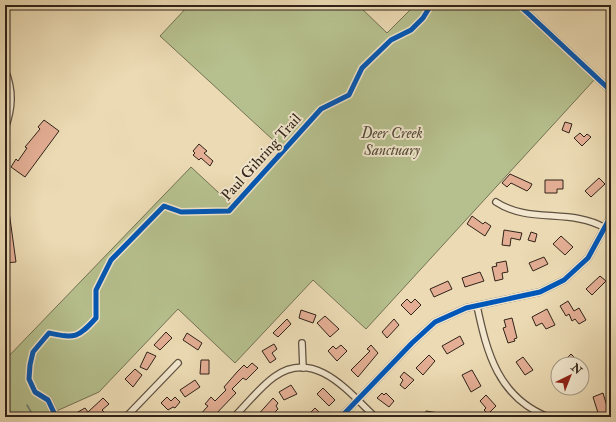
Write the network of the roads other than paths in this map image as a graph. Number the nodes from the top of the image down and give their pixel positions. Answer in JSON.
{"nodes":[{"id":1,"x":519,"y":5,"type":"edge"},
{"id":2,"x":5,"y":70,"type":"edge"},
{"id":3,"x":611,"y":91,"type":"edge"},
{"id":4,"x":5,"y":129,"type":"edge"},
{"id":5,"x":496,"y":202,"type":"dead end"},
{"id":6,"x":611,"y":216,"type":"edge"},
{"id":7,"x":606,"y":228,"type":"junction"},
{"id":8,"x":477,"y":306,"type":"junction"},
{"id":9,"x":302,"y":343,"type":"dead end"},
{"id":10,"x":178,"y":363,"type":"dead end"},
{"id":11,"x":303,"y":368,"type":"junction"},
{"id":12,"x":48,"y":400,"type":"dead end"},
{"id":13,"x":357,"y":400,"type":"junction"},
{"id":14,"x":56,"y":417,"type":"edge"},
{"id":15,"x":126,"y":417,"type":"edge"},
{"id":16,"x":234,"y":417,"type":"edge"},
{"id":17,"x":341,"y":417,"type":"edge"},
{"id":18,"x":374,"y":417,"type":"edge"},
{"id":19,"x":548,"y":417,"type":"edge"}],
"edges":[{"from":1,"to":3,"type":"street"},
{"from":2,"to":4,"type":"street"},
{"from":5,"to":7,"type":"street"},
{"from":6,"to":7,"type":"street"},
{"from":7,"to":8,"type":"street"},
{"from":8,"to":13,"type":"street"},
{"from":8,"to":19,"type":"street"},
{"from":9,"to":11,"type":"street"},
{"from":10,"to":15,"type":"street"},
{"from":11,"to":13,"type":"street"},
{"from":11,"to":16,"type":"street"},
{"from":12,"to":14,"type":"street"},
{"from":13,"to":17,"type":"street"},
{"from":13,"to":18,"type":"street"}]}
